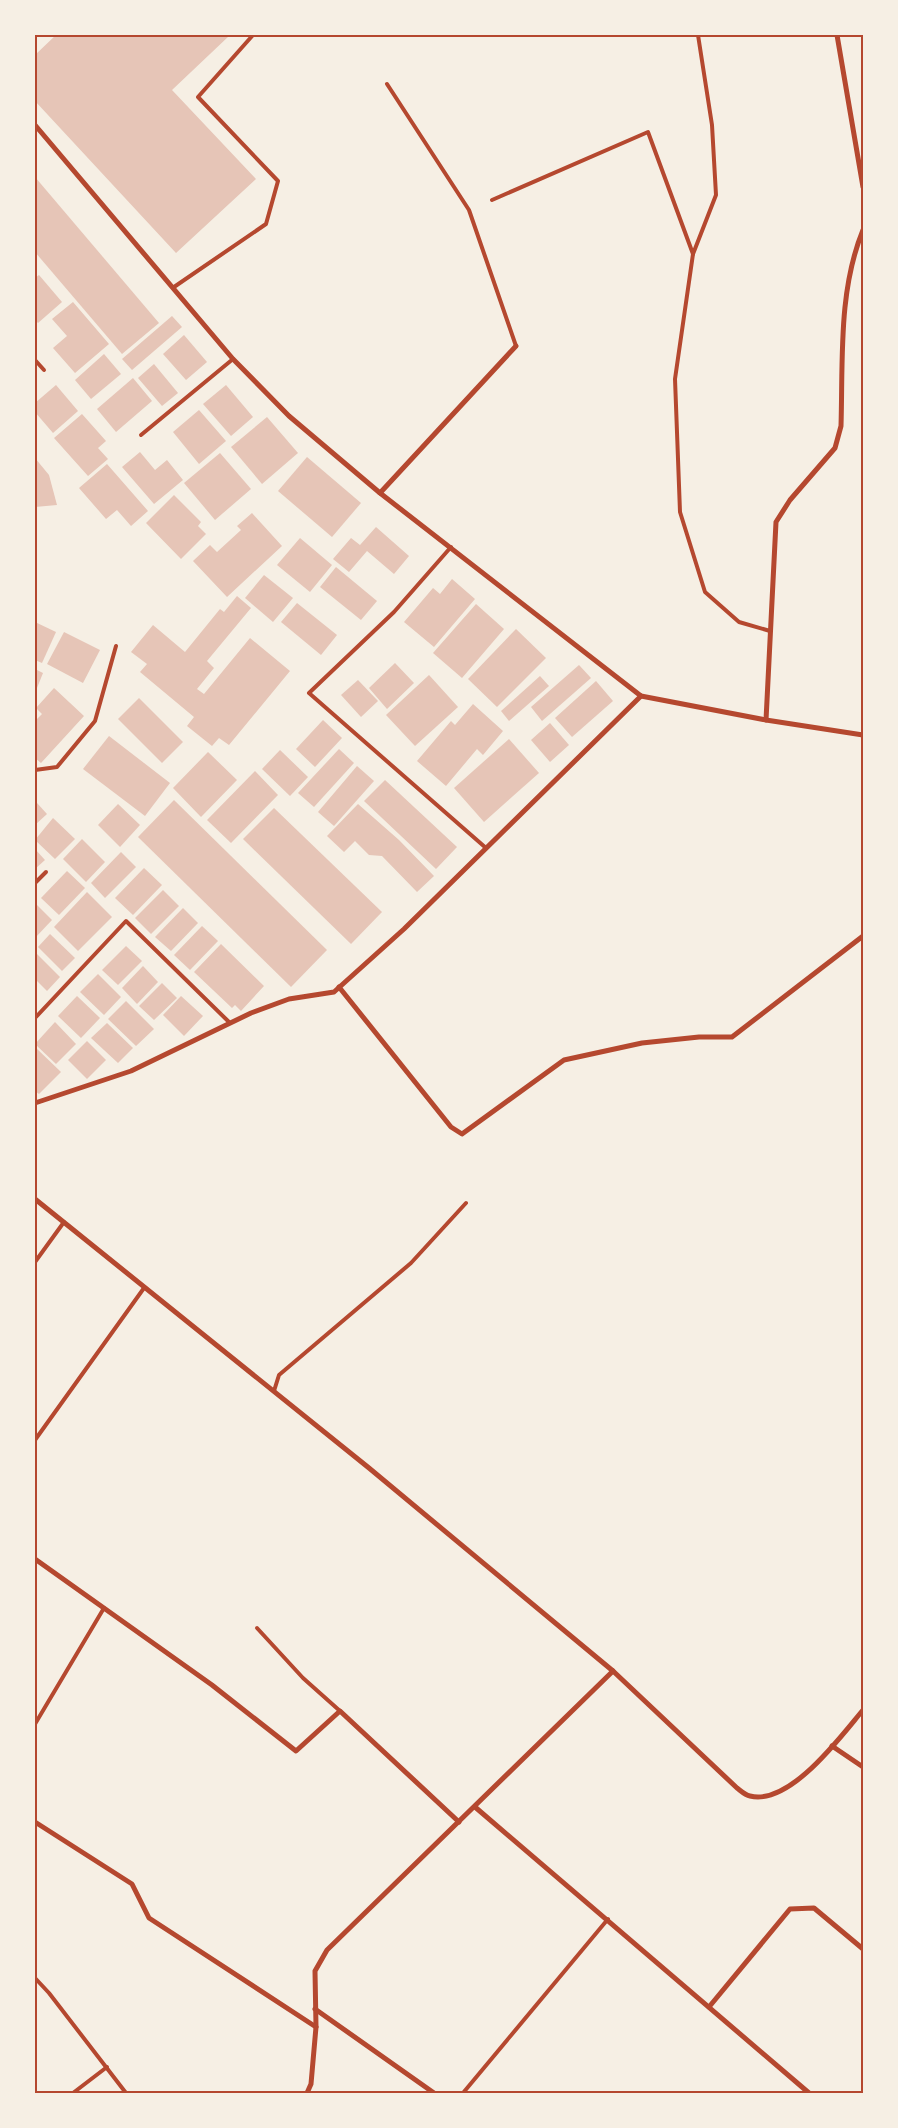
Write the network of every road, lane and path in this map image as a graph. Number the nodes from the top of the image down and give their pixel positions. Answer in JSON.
{"nodes":[{"id":1,"x":253,"y":35,"type":"edge"},
{"id":2,"x":698,"y":35,"type":"edge"},
{"id":3,"x":837,"y":35,"type":"edge"},
{"id":4,"x":387,"y":84,"type":"dead end"},
{"id":5,"x":35,"y":125,"type":"edge"},
{"id":6,"x":863,"y":187,"type":"edge"},
{"id":7,"x":492,"y":200,"type":"dead end"},
{"id":8,"x":863,"y":230,"type":"edge"},
{"id":9,"x":693,"y":254,"type":"junction"},
{"id":10,"x":174,"y":287,"type":"junction"},
{"id":11,"x":516,"y":346,"type":"joint"},
{"id":12,"x":233,"y":359,"type":"junction"},
{"id":13,"x":35,"y":360,"type":"edge"},
{"id":14,"x":44,"y":370,"type":"dead end"},
{"id":15,"x":141,"y":435,"type":"dead end"},
{"id":16,"x":380,"y":493,"type":"junction"},
{"id":17,"x":450,"y":546,"type":"junction"},
{"id":18,"x":770,"y":631,"type":"junction"},
{"id":19,"x":116,"y":646,"type":"dead end"},
{"id":20,"x":641,"y":696,"type":"junction"},
{"id":21,"x":766,"y":720,"type":"junction"},
{"id":22,"x":863,"y":735,"type":"edge"},
{"id":23,"x":35,"y":770,"type":"edge"},
{"id":24,"x":486,"y":848,"type":"junction"},
{"id":25,"x":46,"y":872,"type":"dead end"},
{"id":26,"x":35,"y":884,"type":"edge"},
{"id":27,"x":863,"y":936,"type":"edge"},
{"id":28,"x":339,"y":987,"type":"junction"},
{"id":29,"x":35,"y":1018,"type":"edge"},
{"id":30,"x":230,"y":1023,"type":"junction"},
{"id":31,"x":35,"y":1103,"type":"edge"},
{"id":32,"x":35,"y":1199,"type":"edge"},
{"id":33,"x":466,"y":1203,"type":"dead end"},
{"id":34,"x":64,"y":1222,"type":"junction"},
{"id":35,"x":35,"y":1262,"type":"edge"},
{"id":36,"x":144,"y":1288,"type":"junction"},
{"id":37,"x":274,"y":1391,"type":"junction"},
{"id":38,"x":35,"y":1440,"type":"edge"},
{"id":39,"x":35,"y":1559,"type":"edge"},
{"id":40,"x":104,"y":1608,"type":"junction"},
{"id":41,"x":257,"y":1628,"type":"dead end"},
{"id":42,"x":613,"y":1671,"type":"junction"},
{"id":43,"x":863,"y":1710,"type":"edge"},
{"id":44,"x":340,"y":1711,"type":"junction"},
{"id":45,"x":35,"y":1724,"type":"edge"},
{"id":46,"x":832,"y":1746,"type":"junction"},
{"id":47,"x":863,"y":1767,"type":"edge"},
{"id":48,"x":475,"y":1807,"type":"junction"},
{"id":49,"x":35,"y":1822,"type":"edge"},
{"id":50,"x":459,"y":1822,"type":"junction"},
{"id":51,"x":608,"y":1919,"type":"junction"},
{"id":52,"x":863,"y":1949,"type":"edge"},
{"id":53,"x":35,"y":1978,"type":"edge"},
{"id":54,"x":709,"y":2007,"type":"junction"},
{"id":55,"x":315,"y":2009,"type":"junction"},
{"id":56,"x":316,"y":2027,"type":"junction"},
{"id":57,"x":107,"y":2067,"type":"junction"},
{"id":58,"x":73,"y":2093,"type":"edge"},
{"id":59,"x":126,"y":2093,"type":"edge"},
{"id":60,"x":307,"y":2093,"type":"edge"},
{"id":61,"x":434,"y":2093,"type":"edge"},
{"id":62,"x":463,"y":2093,"type":"edge"},
{"id":63,"x":809,"y":2093,"type":"edge"}],
"edges":[{"from":1,"to":10,"type":"lane"},
{"from":2,"to":9,"type":"lane"},
{"from":3,"to":6,"type":"street"},
{"from":4,"to":11,"type":"lane"},
{"from":5,"to":10,"type":"street"},
{"from":7,"to":9,"type":"lane"},
{"from":8,"to":18,"type":"street"},
{"from":9,"to":18,"type":"lane"},
{"from":10,"to":12,"type":"street"},
{"from":11,"to":16,"type":"street"},
{"from":12,"to":15,"type":"lane"},
{"from":12,"to":16,"type":"street"},
{"from":13,"to":14,"type":"lane"},
{"from":16,"to":17,"type":"street"},
{"from":17,"to":20,"type":"street"},
{"from":17,"to":24,"type":"lane"},
{"from":18,"to":21,"type":"street"},
{"from":19,"to":23,"type":"lane"},
{"from":20,"to":21,"type":"street"},
{"from":20,"to":24,"type":"street"},
{"from":21,"to":22,"type":"street"},
{"from":24,"to":28,"type":"street"},
{"from":25,"to":26,"type":"lane"},
{"from":27,"to":28,"type":"street"},
{"from":28,"to":30,"type":"street"},
{"from":29,"to":30,"type":"lane"},
{"from":30,"to":31,"type":"street"},
{"from":32,"to":34,"type":"street"},
{"from":33,"to":37,"type":"lane"},
{"from":34,"to":35,"type":"lane"},
{"from":34,"to":36,"type":"street"},
{"from":36,"to":37,"type":"street"},
{"from":36,"to":38,"type":"lane"},
{"from":37,"to":42,"type":"street"},
{"from":39,"to":40,"type":"street"},
{"from":40,"to":44,"type":"street"},
{"from":40,"to":45,"type":"lane"},
{"from":41,"to":44,"type":"lane"},
{"from":42,"to":46,"type":"street"},
{"from":42,"to":48,"type":"street"},
{"from":43,"to":46,"type":"street"},
{"from":44,"to":50,"type":"street"},
{"from":46,"to":47,"type":"street"},
{"from":48,"to":50,"type":"street"},
{"from":48,"to":51,"type":"street"},
{"from":49,"to":56,"type":"street"},
{"from":50,"to":55,"type":"street"},
{"from":51,"to":54,"type":"street"},
{"from":51,"to":62,"type":"lane"},
{"from":52,"to":54,"type":"street"},
{"from":53,"to":57,"type":"lane"},
{"from":54,"to":63,"type":"street"},
{"from":55,"to":56,"type":"street"},
{"from":55,"to":61,"type":"street"},
{"from":56,"to":60,"type":"street"},
{"from":57,"to":58,"type":"lane"},
{"from":57,"to":59,"type":"lane"}]}
